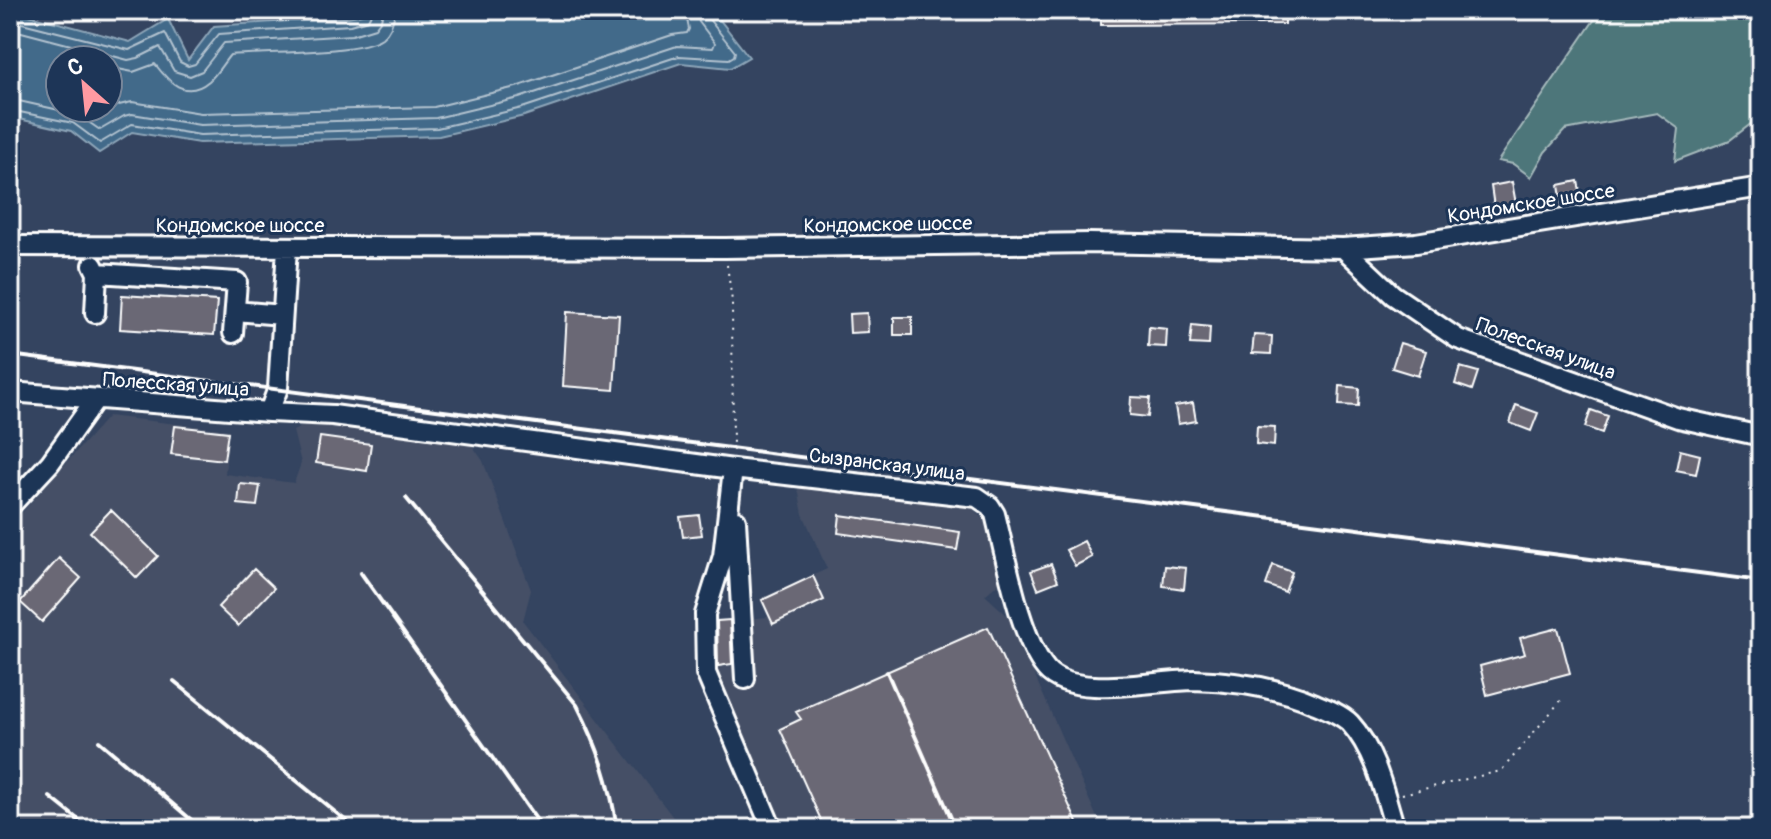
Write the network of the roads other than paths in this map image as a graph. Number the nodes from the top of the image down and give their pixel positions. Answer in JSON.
{"nodes":[{"id":1,"x":1761,"y":187,"type":"edge"},
{"id":2,"x":10,"y":246,"type":"edge"},
{"id":3,"x":86,"y":246,"type":"junction"},
{"id":4,"x":287,"y":248,"type":"junction"},
{"id":5,"x":1343,"y":248,"type":"junction"},
{"id":6,"x":97,"y":273,"type":"junction"},
{"id":7,"x":235,"y":311,"type":"junction"},
{"id":8,"x":95,"y":313,"type":"dead end"},
{"id":9,"x":282,"y":315,"type":"junction"},
{"id":10,"x":233,"y":333,"type":"dead end"},
{"id":11,"x":10,"y":392,"type":"edge"},
{"id":12,"x":95,"y":400,"type":"junction"},
{"id":13,"x":269,"y":412,"type":"junction"},
{"id":14,"x":1761,"y":436,"type":"edge"},
{"id":15,"x":733,"y":469,"type":"junction"},
{"id":16,"x":10,"y":506,"type":"edge"},
{"id":17,"x":745,"y":679,"type":"dead end"},
{"id":18,"x":772,"y":829,"type":"edge"},
{"id":19,"x":1395,"y":829,"type":"edge"}],
"edges":[{"from":1,"to":5,"type":"street","name":"Кондомское шоссе"},
{"from":2,"to":3,"type":"street","name":"Кондомское шоссе"},
{"from":3,"to":4,"type":"street","name":"Кондомское шоссе"},
{"from":3,"to":6,"type":"street"},
{"from":4,"to":5,"type":"street","name":"Кондомское шоссе"},
{"from":4,"to":9,"type":"street","name":"Полесская улица"},
{"from":5,"to":14,"type":"street","name":"Полесская улица"},
{"from":6,"to":7,"type":"street"},
{"from":6,"to":8,"type":"street"},
{"from":7,"to":9,"type":"street"},
{"from":7,"to":10,"type":"street"},
{"from":9,"to":13,"type":"street","name":"Полесская улица"},
{"from":11,"to":12,"type":"street","name":"Полесская улица"},
{"from":12,"to":13,"type":"street","name":"Полесская улица"},
{"from":12,"to":16,"type":"street"},
{"from":13,"to":15,"type":"street","name":"Сызранская улица"},
{"from":15,"to":17,"type":"street"},
{"from":15,"to":18,"type":"street"},
{"from":15,"to":19,"type":"street","name":"Сызранская улица"}]}
